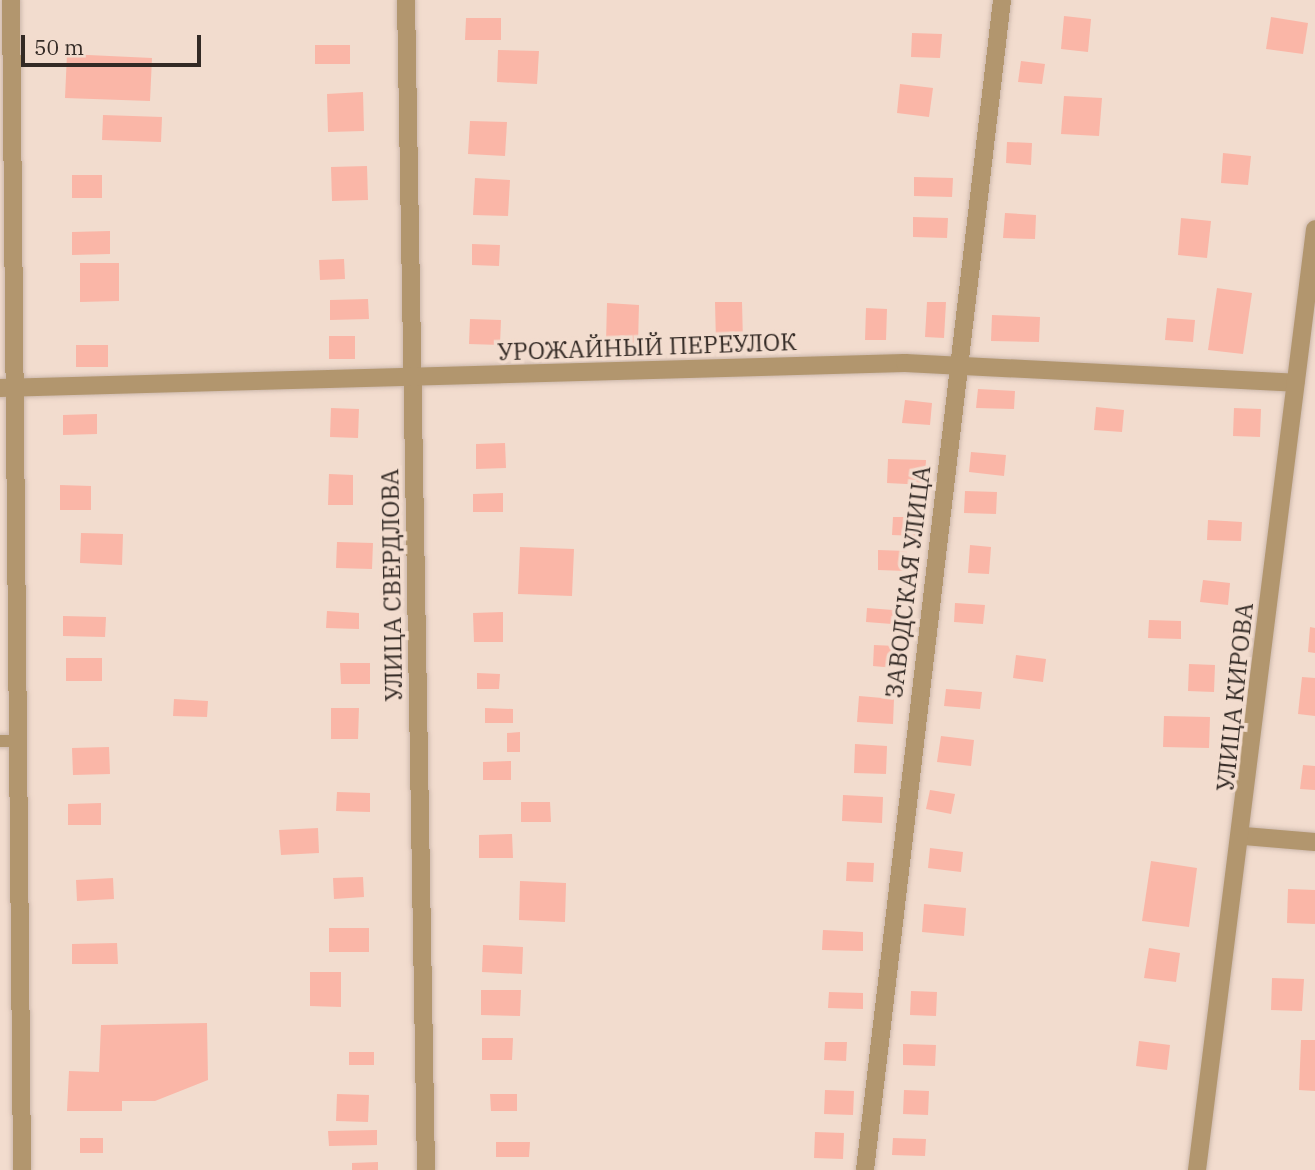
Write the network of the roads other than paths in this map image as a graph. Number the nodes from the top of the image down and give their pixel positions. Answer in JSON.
{"nodes":[{"id":1,"x":11,"y":0,"type":"edge"},
{"id":2,"x":406,"y":0,"type":"edge"},
{"id":3,"x":1002,"y":0,"type":"edge"},
{"id":4,"x":7,"y":150,"type":"edge"},
{"id":5,"x":1315,"y":229,"type":"edge"},
{"id":6,"x":958,"y":366,"type":"junction"},
{"id":7,"x":413,"y":379,"type":"junction"},
{"id":8,"x":1295,"y":383,"type":"junction"},
{"id":9,"x":9,"y":388,"type":"edge"},
{"id":10,"x":7,"y":741,"type":"edge"},
{"id":11,"x":1244,"y":836,"type":"junction"},
{"id":12,"x":1315,"y":842,"type":"edge"},
{"id":13,"x":22,"y":1170,"type":"edge"},
{"id":14,"x":426,"y":1170,"type":"edge"},
{"id":15,"x":865,"y":1170,"type":"edge"},
{"id":16,"x":1197,"y":1170,"type":"edge"}],
"edges":[{"from":1,"to":4,"type":"street"},
{"from":2,"to":7,"type":"street","name":"УЛИЦА СВЕРДЛОВА"},
{"from":3,"to":6,"type":"street","name":"ЗАВОДСКАЯ УЛИЦА"},
{"from":4,"to":9,"type":"street"},
{"from":5,"to":8,"type":"street","name":"УЛИЦА КИРОВА"},
{"from":6,"to":7,"type":"street","name":"УРОЖАЙНЫЙ ПЕРЕУЛОК"},
{"from":6,"to":8,"type":"street","name":"УРОЖАЙНЫЙ ПЕРЕУЛОК"},
{"from":6,"to":15,"type":"street","name":"ЗАВОДСКАЯ УЛИЦА"},
{"from":7,"to":9,"type":"street","name":"УРОЖАЙНЫЙ ПЕРЕУЛОК"},
{"from":7,"to":14,"type":"street","name":"УЛИЦА СВЕРДЛОВА"},
{"from":8,"to":11,"type":"street","name":"УЛИЦА КИРОВА"},
{"from":9,"to":10,"type":"street"},
{"from":10,"to":13,"type":"street"},
{"from":11,"to":12,"type":"street"},
{"from":11,"to":16,"type":"street","name":"УЛИЦА КИРОВА"}]}
